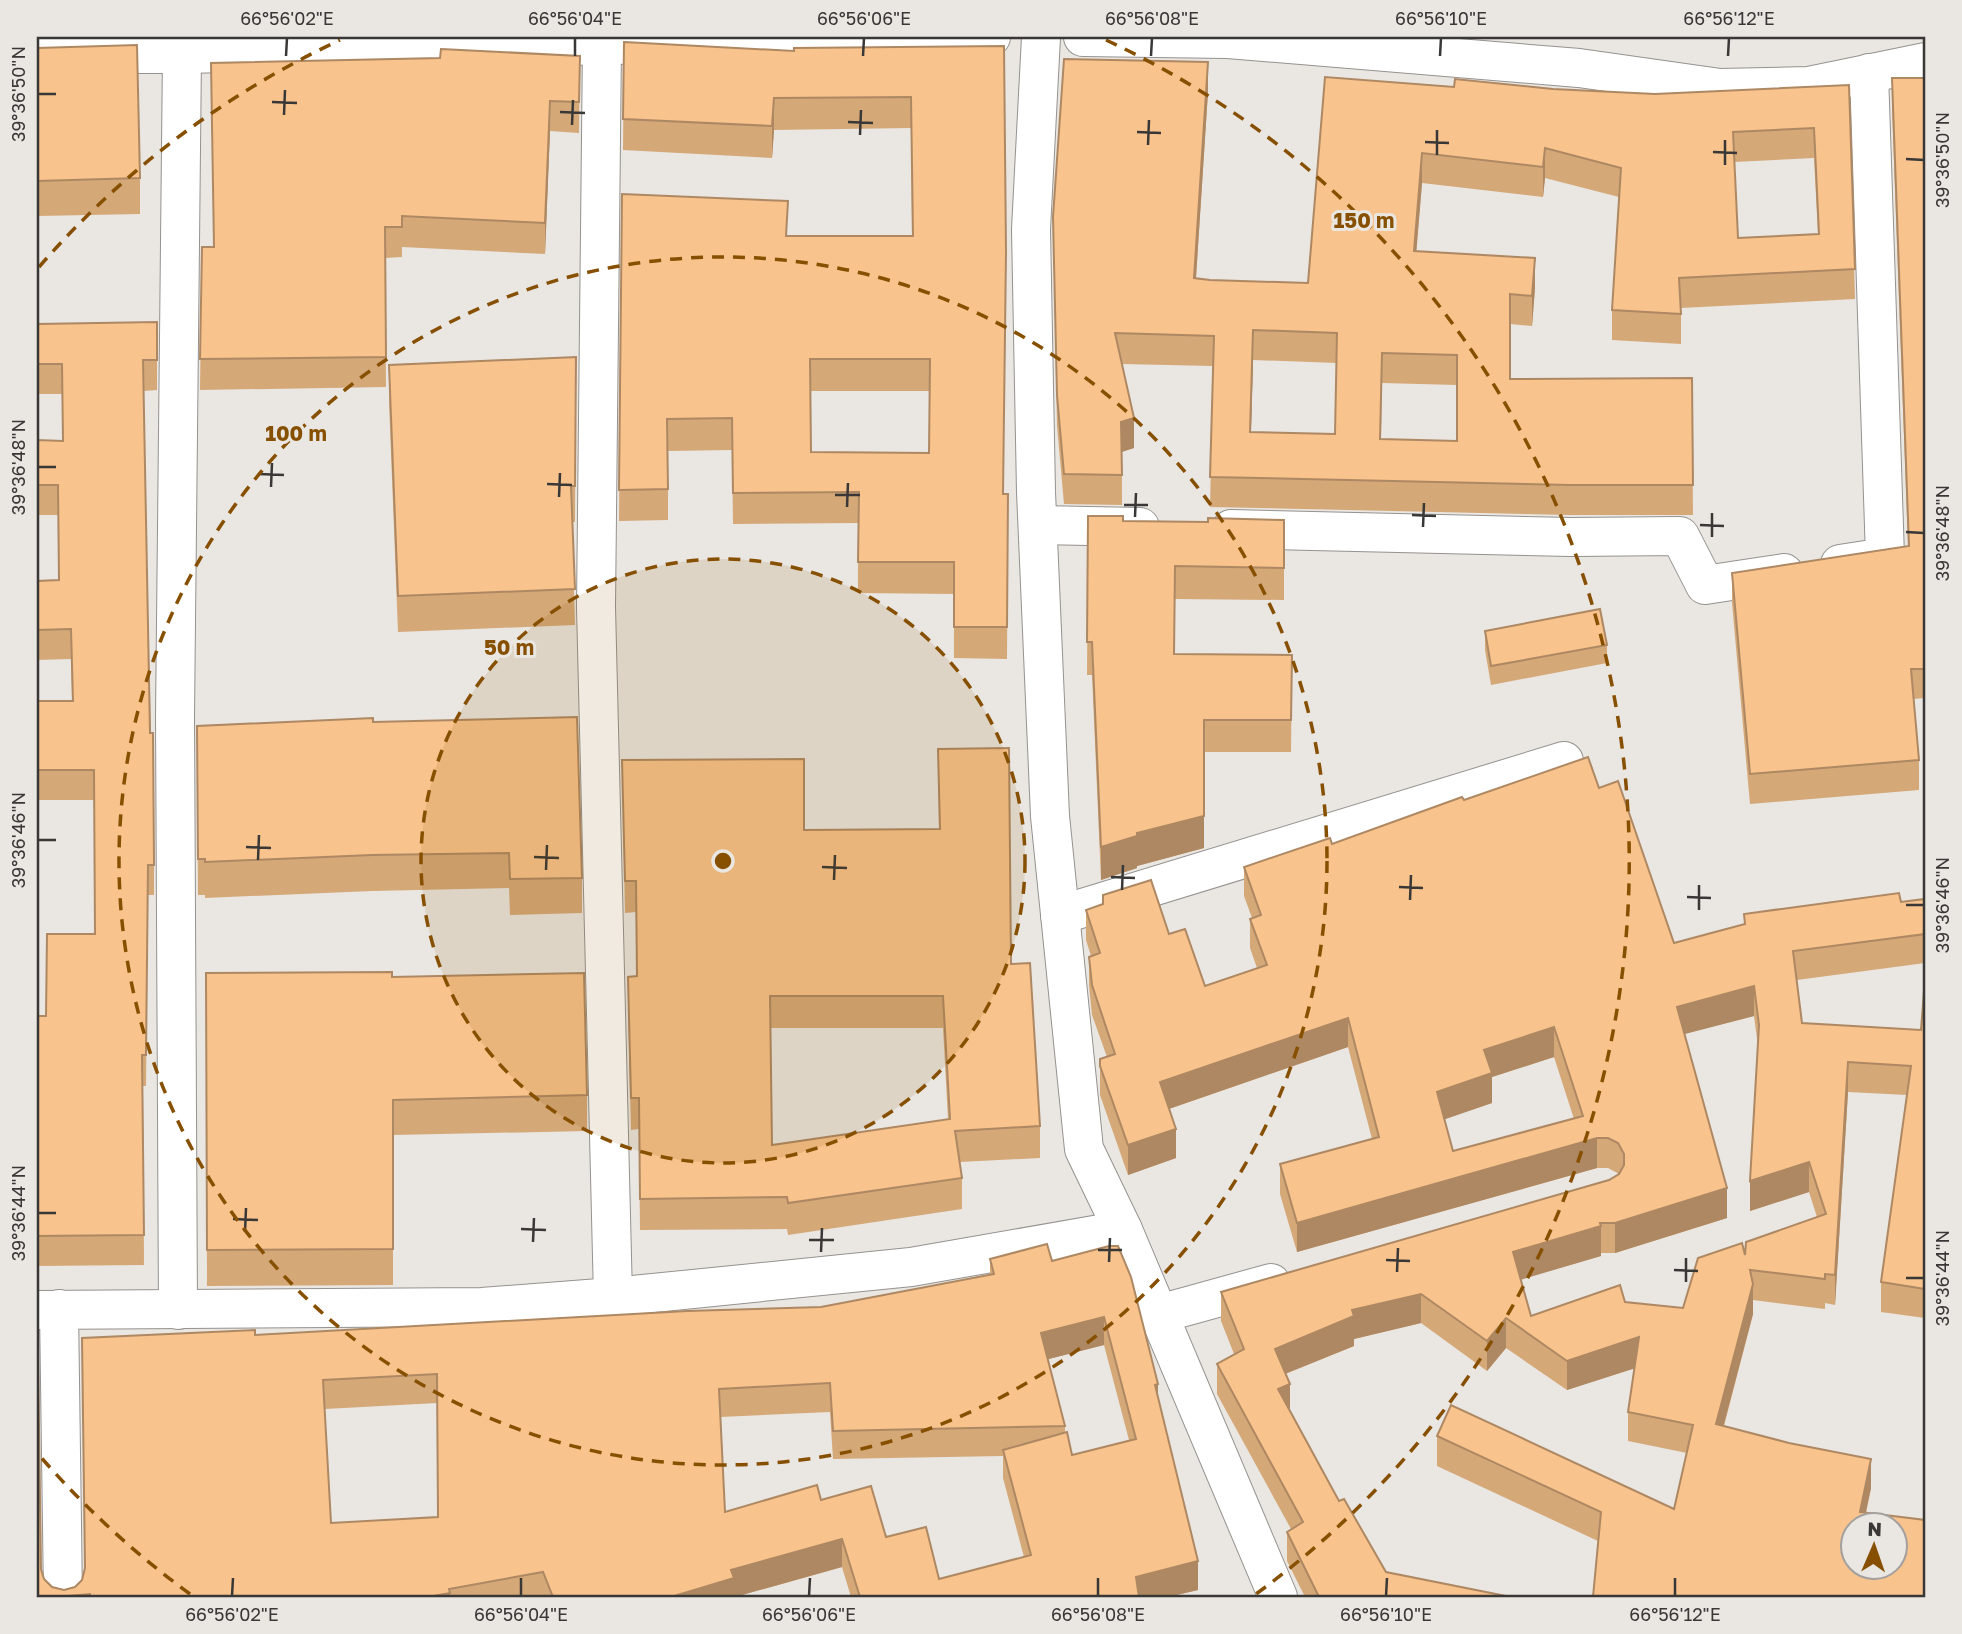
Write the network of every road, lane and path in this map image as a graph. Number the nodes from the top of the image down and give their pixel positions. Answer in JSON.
{"nodes":[{"id":1,"x":991,"y":37,"type":"edge"},
{"id":2,"x":1041,"y":37,"type":"edge"},
{"id":3,"x":1083,"y":37,"type":"edge"},
{"id":4,"x":581,"y":42,"type":"edge"},
{"id":5,"x":158,"y":48,"type":"edge"},
{"id":6,"x":1531,"y":50,"type":"edge"},
{"id":7,"x":37,"y":54,"type":"edge"},
{"id":8,"x":1925,"y":62,"type":"edge"},
{"id":9,"x":1869,"y":73,"type":"junction"},
{"id":10,"x":1038,"y":525,"type":"junction"},
{"id":11,"x":1564,"y":761,"type":"dead end"},
{"id":12,"x":1060,"y":915,"type":"junction"},
{"id":13,"x":1123,"y":1230,"type":"junction"},
{"id":14,"x":1307,"y":1272,"type":"edge"},
{"id":15,"x":612,"y":1297,"type":"junction"},
{"id":16,"x":48,"y":1310,"type":"edge"},
{"id":17,"x":178,"y":1310,"type":"junction"},
{"id":18,"x":1159,"y":1314,"type":"junction"},
{"id":19,"x":62,"y":1597,"type":"edge"},
{"id":20,"x":1278,"y":1597,"type":"edge"}],
"edges":[{"from":1,"to":4,"type":"street"},
{"from":2,"to":10,"type":"street"},
{"from":3,"to":6,"type":"street"},
{"from":4,"to":5,"type":"street"},
{"from":4,"to":15,"type":"street"},
{"from":5,"to":7,"type":"street"},
{"from":5,"to":17,"type":"street"},
{"from":6,"to":9,"type":"street"},
{"from":8,"to":9,"type":"street"},
{"from":9,"to":10,"type":"street"},
{"from":10,"to":12,"type":"street"},
{"from":11,"to":12,"type":"street"},
{"from":12,"to":13,"type":"street"},
{"from":13,"to":15,"type":"street"},
{"from":13,"to":18,"type":"street"},
{"from":14,"to":18,"type":"street"},
{"from":15,"to":17,"type":"street"},
{"from":16,"to":17,"type":"street"},
{"from":16,"to":19,"type":"street"},
{"from":18,"to":20,"type":"street"}]}
